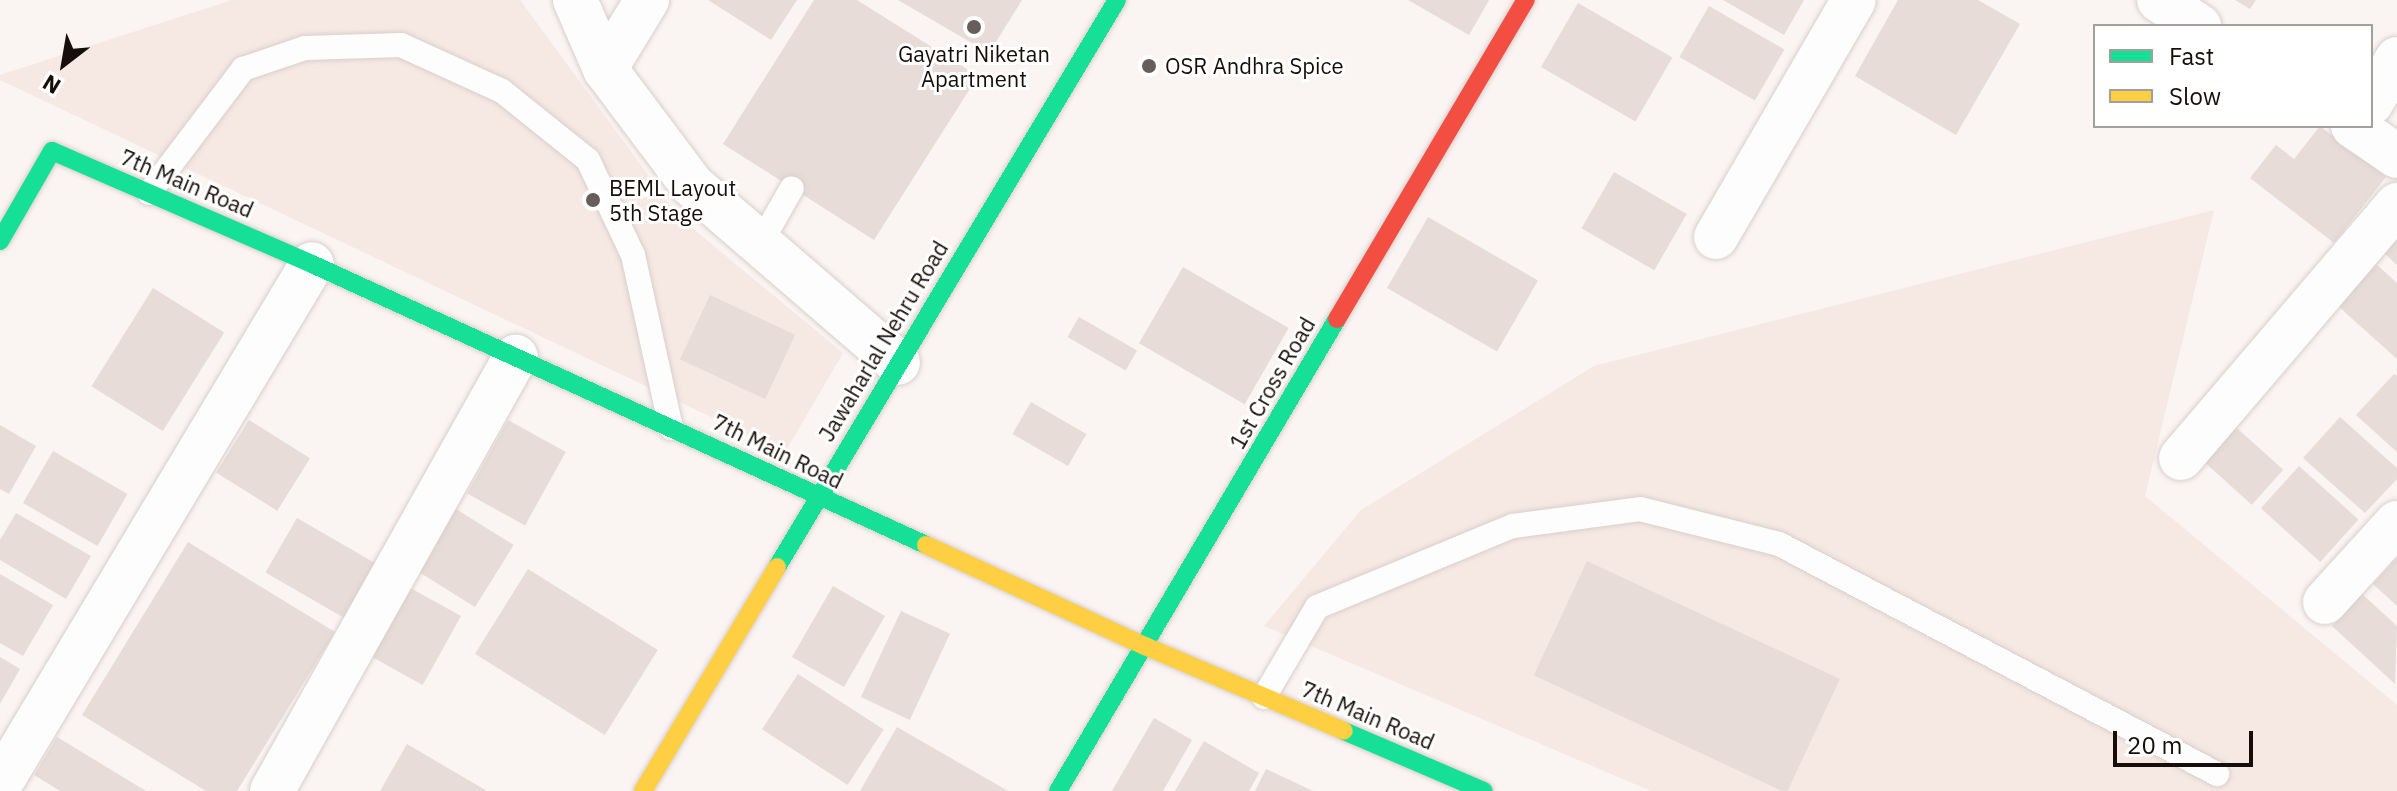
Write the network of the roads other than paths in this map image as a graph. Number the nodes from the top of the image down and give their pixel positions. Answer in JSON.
{"nodes":[{"id":1,"x":575,"y":0,"type":"edge"},
{"id":2,"x":647,"y":0,"type":"edge"},
{"id":3,"x":1117,"y":0,"type":"edge"},
{"id":4,"x":1526,"y":0,"type":"edge"},
{"id":5,"x":1854,"y":0,"type":"edge"},
{"id":6,"x":2159,"y":0,"type":"edge"},
{"id":7,"x":2196,"y":24,"type":"edge"},
{"id":8,"x":2397,"y":59,"type":"edge"},
{"id":9,"x":605,"y":69,"type":"junction"},
{"id":10,"x":2373,"y":98,"type":"edge"},
{"id":11,"x":2367,"y":128,"type":"edge"},
{"id":12,"x":2397,"y":156,"type":"edge"},
{"id":13,"x":792,"y":188,"type":"dead end"},
{"id":14,"x":149,"y":193,"type":"junction"},
{"id":15,"x":2397,"y":205,"type":"edge"},
{"id":16,"x":1716,"y":237,"type":"dead end"},
{"id":17,"x":0,"y":241,"type":"edge"},
{"id":18,"x":760,"y":244,"type":"junction"},
{"id":19,"x":312,"y":264,"type":"junction"},
{"id":20,"x":516,"y":357,"type":"junction"},
{"id":21,"x":898,"y":363,"type":"junction"},
{"id":22,"x":671,"y":428,"type":"junction"},
{"id":23,"x":2181,"y":458,"type":"dead end"},
{"id":24,"x":818,"y":494,"type":"junction"},
{"id":25,"x":2397,"y":523,"type":"edge"},
{"id":26,"x":2325,"y":602,"type":"dead end"},
{"id":27,"x":1145,"y":646,"type":"junction"},
{"id":28,"x":1264,"y":697,"type":"junction"},
{"id":29,"x":2217,"y":774,"type":"dead end"},
{"id":30,"x":0,"y":784,"type":"edge"},
{"id":31,"x":272,"y":791,"type":"edge"},
{"id":32,"x":643,"y":791,"type":"edge"},
{"id":33,"x":1058,"y":791,"type":"edge"},
{"id":34,"x":1484,"y":791,"type":"edge"}],
"edges":[{"from":1,"to":9,"type":"street"},
{"from":2,"to":9,"type":"street"},
{"from":3,"to":21,"type":"street","name":"Jawaharlal Nehru Road"},
{"from":4,"to":27,"type":"street","name":"1st Cross Road"},
{"from":5,"to":16,"type":"street"},
{"from":6,"to":7,"type":"street"},
{"from":8,"to":10,"type":"street"},
{"from":9,"to":18,"type":"street"},
{"from":11,"to":12,"type":"street"},
{"from":13,"to":18,"type":"lane"},
{"from":14,"to":17,"type":"street","name":"7th Main Road"},
{"from":14,"to":19,"type":"street","name":"7th Main Road"},
{"from":14,"to":22,"type":"lane"},
{"from":15,"to":23,"type":"street"},
{"from":18,"to":21,"type":"street"},
{"from":19,"to":20,"type":"street","name":"7th Main Road"},
{"from":19,"to":30,"type":"street"},
{"from":20,"to":22,"type":"street","name":"7th Main Road"},
{"from":20,"to":31,"type":"street"},
{"from":21,"to":24,"type":"street","name":"Jawaharlal Nehru Road"},
{"from":22,"to":24,"type":"street","name":"7th Main Road"},
{"from":24,"to":27,"type":"street","name":"7th Main Road"},
{"from":24,"to":32,"type":"street","name":"Jawaharlal Nehru Road"},
{"from":25,"to":26,"type":"street"},
{"from":27,"to":28,"type":"street","name":"7th Main Road"},
{"from":27,"to":33,"type":"street","name":"1st Cross Road"},
{"from":28,"to":29,"type":"lane"},
{"from":28,"to":34,"type":"street","name":"7th Main Road"}]}
